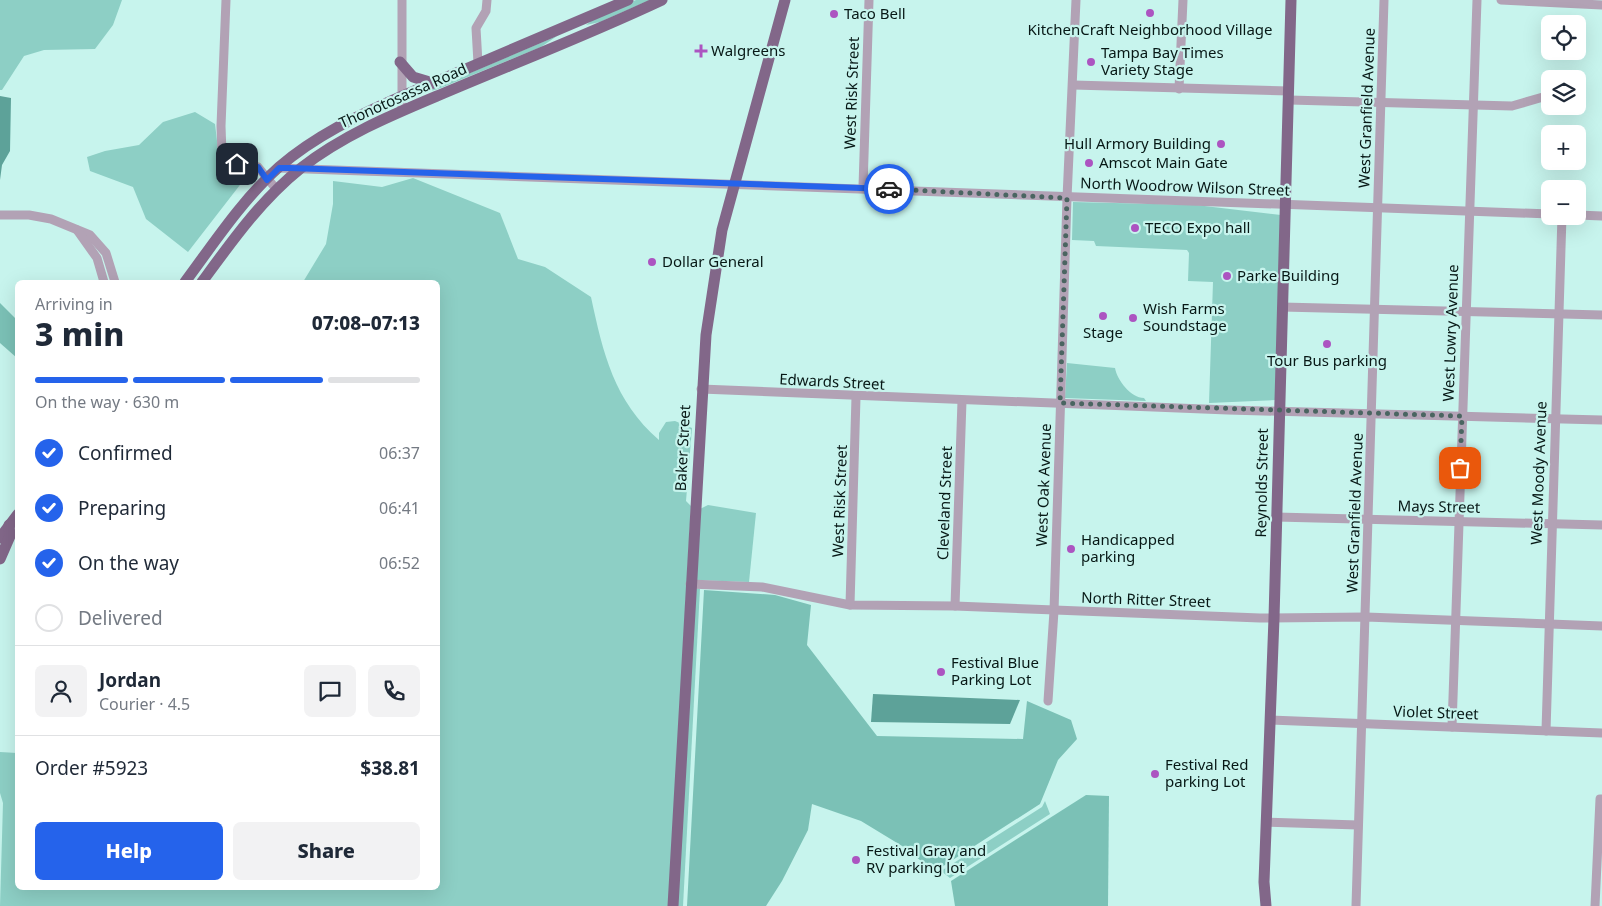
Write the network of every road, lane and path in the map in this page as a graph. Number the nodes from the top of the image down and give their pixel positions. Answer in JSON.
{"nodes":[{"id":1,"x":226,"y":0,"type":"edge"},
{"id":2,"x":402,"y":0,"type":"edge"},
{"id":3,"x":487,"y":0,"type":"edge"},
{"id":4,"x":628,"y":0,"type":"edge"},
{"id":5,"x":662,"y":0,"type":"edge"},
{"id":6,"x":785,"y":0,"type":"edge"},
{"id":7,"x":869,"y":0,"type":"edge"},
{"id":8,"x":1076,"y":0,"type":"edge"},
{"id":9,"x":1183,"y":0,"type":"edge"},
{"id":10,"x":1291,"y":0,"type":"edge"},
{"id":11,"x":1384,"y":0,"type":"edge"},
{"id":12,"x":1477,"y":0,"type":"edge"},
{"id":13,"x":1501,"y":0,"type":"edge"},
{"id":14,"x":1602,"y":5,"type":"edge"},
{"id":15,"x":400,"y":62,"type":"junction"},
{"id":16,"x":478,"y":63,"type":"junction"},
{"id":17,"x":433,"y":83,"type":"junction"},
{"id":18,"x":1073,"y":85,"type":"junction"},
{"id":19,"x":1178,"y":89,"type":"junction"},
{"id":20,"x":1289,"y":95,"type":"junction"},
{"id":21,"x":400,"y":97,"type":"junction"},
{"id":22,"x":1541,"y":98,"type":"edge"},
{"id":23,"x":1380,"y":102,"type":"junction"},
{"id":24,"x":1473,"y":104,"type":"junction"},
{"id":25,"x":402,"y":111,"type":"junction"},
{"id":26,"x":279,"y":168,"type":"junction"},
{"id":27,"x":302,"y":168,"type":"junction"},
{"id":28,"x":267,"y":180,"type":"junction"},
{"id":29,"x":734,"y":183,"type":"junction"},
{"id":30,"x":863,"y":187,"type":"junction"},
{"id":31,"x":276,"y":190,"type":"junction"},
{"id":32,"x":1067,"y":198,"type":"junction"},
{"id":33,"x":1286,"y":204,"type":"junction"},
{"id":34,"x":1377,"y":207,"type":"junction"},
{"id":35,"x":1469,"y":211,"type":"junction"},
{"id":36,"x":1541,"y":214,"type":"edge"},
{"id":37,"x":0,"y":215,"type":"edge"},
{"id":38,"x":1586,"y":215,"type":"edge"},
{"id":39,"x":1602,"y":216,"type":"edge"},
{"id":40,"x":1562,"y":225,"type":"edge"},
{"id":41,"x":77,"y":230,"type":"junction"},
{"id":42,"x":110,"y":262,"type":"junction"},
{"id":43,"x":99,"y":266,"type":"junction"},
{"id":44,"x":103,"y":280,"type":"edge"},
{"id":45,"x":114,"y":280,"type":"edge"},
{"id":46,"x":186,"y":280,"type":"edge"},
{"id":47,"x":204,"y":280,"type":"edge"},
{"id":48,"x":1282,"y":307,"type":"junction"},
{"id":49,"x":1375,"y":310,"type":"junction"},
{"id":50,"x":1466,"y":312,"type":"junction"},
{"id":51,"x":1558,"y":315,"type":"junction"},
{"id":52,"x":1602,"y":315,"type":"edge"},
{"id":53,"x":701,"y":390,"type":"junction"},
{"id":54,"x":856,"y":397,"type":"junction"},
{"id":55,"x":962,"y":401,"type":"junction"},
{"id":56,"x":1060,"y":403,"type":"junction"},
{"id":57,"x":1279,"y":412,"type":"junction"},
{"id":58,"x":1372,"y":414,"type":"junction"},
{"id":59,"x":1462,"y":416,"type":"junction"},
{"id":60,"x":1555,"y":418,"type":"junction"},
{"id":61,"x":1602,"y":420,"type":"edge"},
{"id":62,"x":1276,"y":517,"type":"junction"},
{"id":63,"x":15,"y":518,"type":"edge"},
{"id":64,"x":1369,"y":519,"type":"junction"},
{"id":65,"x":1459,"y":521,"type":"junction"},
{"id":66,"x":1551,"y":523,"type":"junction"},
{"id":67,"x":9,"y":525,"type":"junction"},
{"id":68,"x":1602,"y":525,"type":"edge"},
{"id":69,"x":0,"y":538,"type":"edge"},
{"id":70,"x":15,"y":543,"type":"edge"},
{"id":71,"x":0,"y":561,"type":"edge"},
{"id":72,"x":690,"y":584,"type":"junction"},
{"id":73,"x":850,"y":605,"type":"junction"},
{"id":74,"x":955,"y":606,"type":"junction"},
{"id":75,"x":1054,"y":611,"type":"junction"},
{"id":76,"x":1366,"y":617,"type":"junction"},
{"id":77,"x":1274,"y":618,"type":"junction"},
{"id":78,"x":1455,"y":620,"type":"junction"},
{"id":79,"x":1548,"y":623,"type":"junction"},
{"id":80,"x":1602,"y":626,"type":"edge"},
{"id":81,"x":1048,"y":701,"type":"dead end"},
{"id":82,"x":1270,"y":720,"type":"junction"},
{"id":83,"x":1363,"y":724,"type":"junction"},
{"id":84,"x":1452,"y":727,"type":"junction"},
{"id":85,"x":1546,"y":731,"type":"junction"},
{"id":86,"x":1602,"y":733,"type":"edge"},
{"id":87,"x":1602,"y":799,"type":"edge"},
{"id":88,"x":1266,"y":822,"type":"junction"},
{"id":89,"x":1358,"y":825,"type":"junction"},
{"id":90,"x":673,"y":906,"type":"edge"},
{"id":91,"x":1266,"y":906,"type":"edge"},
{"id":92,"x":1356,"y":906,"type":"edge"},
{"id":93,"x":1595,"y":906,"type":"edge"}],
"edges":[{"from":1,"to":28,"type":"street"},
{"from":2,"to":15,"type":"street"},
{"from":3,"to":16,"type":"street"},
{"from":4,"to":16,"type":"main road","name":"Thonotosassa Road"},
{"from":5,"to":25,"type":"main road","name":"Thonotosassa Road"},
{"from":6,"to":29,"type":"main road","name":"Baker Street"},
{"from":7,"to":30,"type":"street","name":"West Risk Street"},
{"from":8,"to":18,"type":"street","name":"West Oak Avenue"},
{"from":9,"to":19,"type":"street"},
{"from":10,"to":20,"type":"main road","name":"Reynolds Street"},
{"from":11,"to":23,"type":"street","name":"West Granfield Avenue"},
{"from":12,"to":24,"type":"street","name":"West Lowry Avenue"},
{"from":13,"to":14,"type":"street"},
{"from":15,"to":17,"type":"main road"},
{"from":15,"to":21,"type":"street"},
{"from":16,"to":17,"type":"main road","name":"Thonotosassa Road"},
{"from":17,"to":21,"type":"main road","name":"Thonotosassa Road"},
{"from":18,"to":19,"type":"street"},
{"from":18,"to":32,"type":"street","name":"West Oak Avenue"},
{"from":19,"to":20,"type":"street"},
{"from":20,"to":23,"type":"street"},
{"from":20,"to":33,"type":"main road","name":"Reynolds Street"},
{"from":21,"to":25,"type":"street"},
{"from":21,"to":26,"type":"main road","name":"Thonotosassa Road"},
{"from":22,"to":24,"type":"street"},
{"from":23,"to":24,"type":"street"},
{"from":23,"to":34,"type":"street","name":"West Granfield Avenue"},
{"from":24,"to":35,"type":"street","name":"West Lowry Avenue"},
{"from":25,"to":27,"type":"main road","name":"Thonotosassa Road"},
{"from":26,"to":27,"type":"street","name":"North Woodrow Wilson Street"},
{"from":26,"to":28,"type":"main road","name":"Thonotosassa Road"},
{"from":27,"to":29,"type":"street","name":"North Woodrow Wilson Street"},
{"from":27,"to":31,"type":"main road","name":"Thonotosassa Road"},
{"from":28,"to":31,"type":"street"},
{"from":28,"to":46,"type":"main road","name":"Thonotosassa Road"},
{"from":29,"to":30,"type":"street","name":"North Woodrow Wilson Street"},
{"from":29,"to":53,"type":"main road","name":"Baker Street"},
{"from":30,"to":32,"type":"street","name":"North Woodrow Wilson Street"},
{"from":31,"to":47,"type":"main road","name":"Thonotosassa Road"},
{"from":32,"to":33,"type":"street","name":"North Woodrow Wilson Street"},
{"from":32,"to":56,"type":"street","name":"West Oak Avenue"},
{"from":33,"to":34,"type":"street","name":"North Woodrow Wilson Street"},
{"from":33,"to":48,"type":"main road","name":"Reynolds Street"},
{"from":34,"to":35,"type":"street","name":"North Woodrow Wilson Street"},
{"from":34,"to":49,"type":"street","name":"West Granfield Avenue"},
{"from":35,"to":36,"type":"street","name":"North Woodrow Wilson Street"},
{"from":35,"to":50,"type":"street","name":"West Lowry Avenue"},
{"from":37,"to":41,"type":"street"},
{"from":38,"to":39,"type":"street"},
{"from":40,"to":51,"type":"street","name":"West Moody Avenue"},
{"from":41,"to":42,"type":"street"},
{"from":41,"to":43,"type":"street"},
{"from":42,"to":43,"type":"street"},
{"from":42,"to":45,"type":"street"},
{"from":43,"to":44,"type":"street"},
{"from":48,"to":49,"type":"street"},
{"from":48,"to":57,"type":"main road","name":"Reynolds Street"},
{"from":49,"to":50,"type":"street"},
{"from":49,"to":58,"type":"street","name":"West Granfield Avenue"},
{"from":50,"to":51,"type":"street"},
{"from":50,"to":59,"type":"street","name":"West Lowry Avenue"},
{"from":51,"to":52,"type":"street"},
{"from":51,"to":60,"type":"street","name":"West Moody Avenue"},
{"from":53,"to":54,"type":"street","name":"Edwards Street"},
{"from":53,"to":72,"type":"main road","name":"Baker Street"},
{"from":54,"to":55,"type":"street","name":"Edwards Street"},
{"from":54,"to":73,"type":"street","name":"West Risk Street"},
{"from":55,"to":56,"type":"street","name":"Edwards Street"},
{"from":55,"to":74,"type":"street","name":"Cleveland Street"},
{"from":56,"to":57,"type":"street","name":"Edwards Street"},
{"from":56,"to":75,"type":"street","name":"West Oak Avenue"},
{"from":57,"to":58,"type":"street","name":"Edwards Street"},
{"from":57,"to":62,"type":"main road","name":"Reynolds Street"},
{"from":58,"to":59,"type":"street","name":"Edwards Street"},
{"from":58,"to":64,"type":"street","name":"West Granfield Avenue"},
{"from":59,"to":60,"type":"street","name":"Edwards Street"},
{"from":59,"to":65,"type":"street","name":"West Lowry Avenue"},
{"from":60,"to":61,"type":"street","name":"Edwards Street"},
{"from":60,"to":66,"type":"street","name":"West Moody Avenue"},
{"from":62,"to":64,"type":"street","name":"Mays Street"},
{"from":62,"to":77,"type":"main road","name":"Reynolds Street"},
{"from":63,"to":67,"type":"main road"},
{"from":64,"to":65,"type":"street","name":"Mays Street"},
{"from":64,"to":76,"type":"street","name":"West Granfield Avenue"},
{"from":65,"to":66,"type":"street","name":"Mays Street"},
{"from":65,"to":78,"type":"street","name":"West Lowry Avenue"},
{"from":66,"to":68,"type":"street","name":"Mays Street"},
{"from":66,"to":79,"type":"street","name":"West Moody Avenue"},
{"from":67,"to":69,"type":"main road"},
{"from":67,"to":71,"type":"main road"},
{"from":70,"to":71,"type":"main road"},
{"from":72,"to":73,"type":"street","name":"North Ritter Street"},
{"from":72,"to":90,"type":"main road","name":"Baker Street"},
{"from":73,"to":74,"type":"street","name":"North Ritter Street"},
{"from":74,"to":75,"type":"street","name":"North Ritter Street"},
{"from":75,"to":77,"type":"street","name":"North Ritter Street"},
{"from":75,"to":81,"type":"street","name":"West Oak Avenue"},
{"from":76,"to":77,"type":"street","name":"North Ritter Street"},
{"from":76,"to":78,"type":"street","name":"North Ritter Street"},
{"from":76,"to":83,"type":"street","name":"West Granfield Avenue"},
{"from":77,"to":82,"type":"main road","name":"Reynolds Street"},
{"from":78,"to":79,"type":"street","name":"North Ritter Street"},
{"from":78,"to":84,"type":"street","name":"West Lowry Avenue"},
{"from":79,"to":80,"type":"street","name":"North Ritter Street"},
{"from":79,"to":85,"type":"street","name":"West Moody Avenue"},
{"from":82,"to":83,"type":"street","name":"Violet Street"},
{"from":82,"to":88,"type":"main road","name":"Reynolds Street"},
{"from":83,"to":84,"type":"street","name":"Violet Street"},
{"from":83,"to":89,"type":"street","name":"West Granfield Avenue"},
{"from":84,"to":85,"type":"street","name":"Violet Street"},
{"from":85,"to":86,"type":"street","name":"Violet Street"},
{"from":87,"to":93,"type":"street"},
{"from":88,"to":89,"type":"street"},
{"from":88,"to":91,"type":"main road","name":"Reynolds Street"},
{"from":89,"to":92,"type":"street","name":"West Granfield Avenue"}]}
